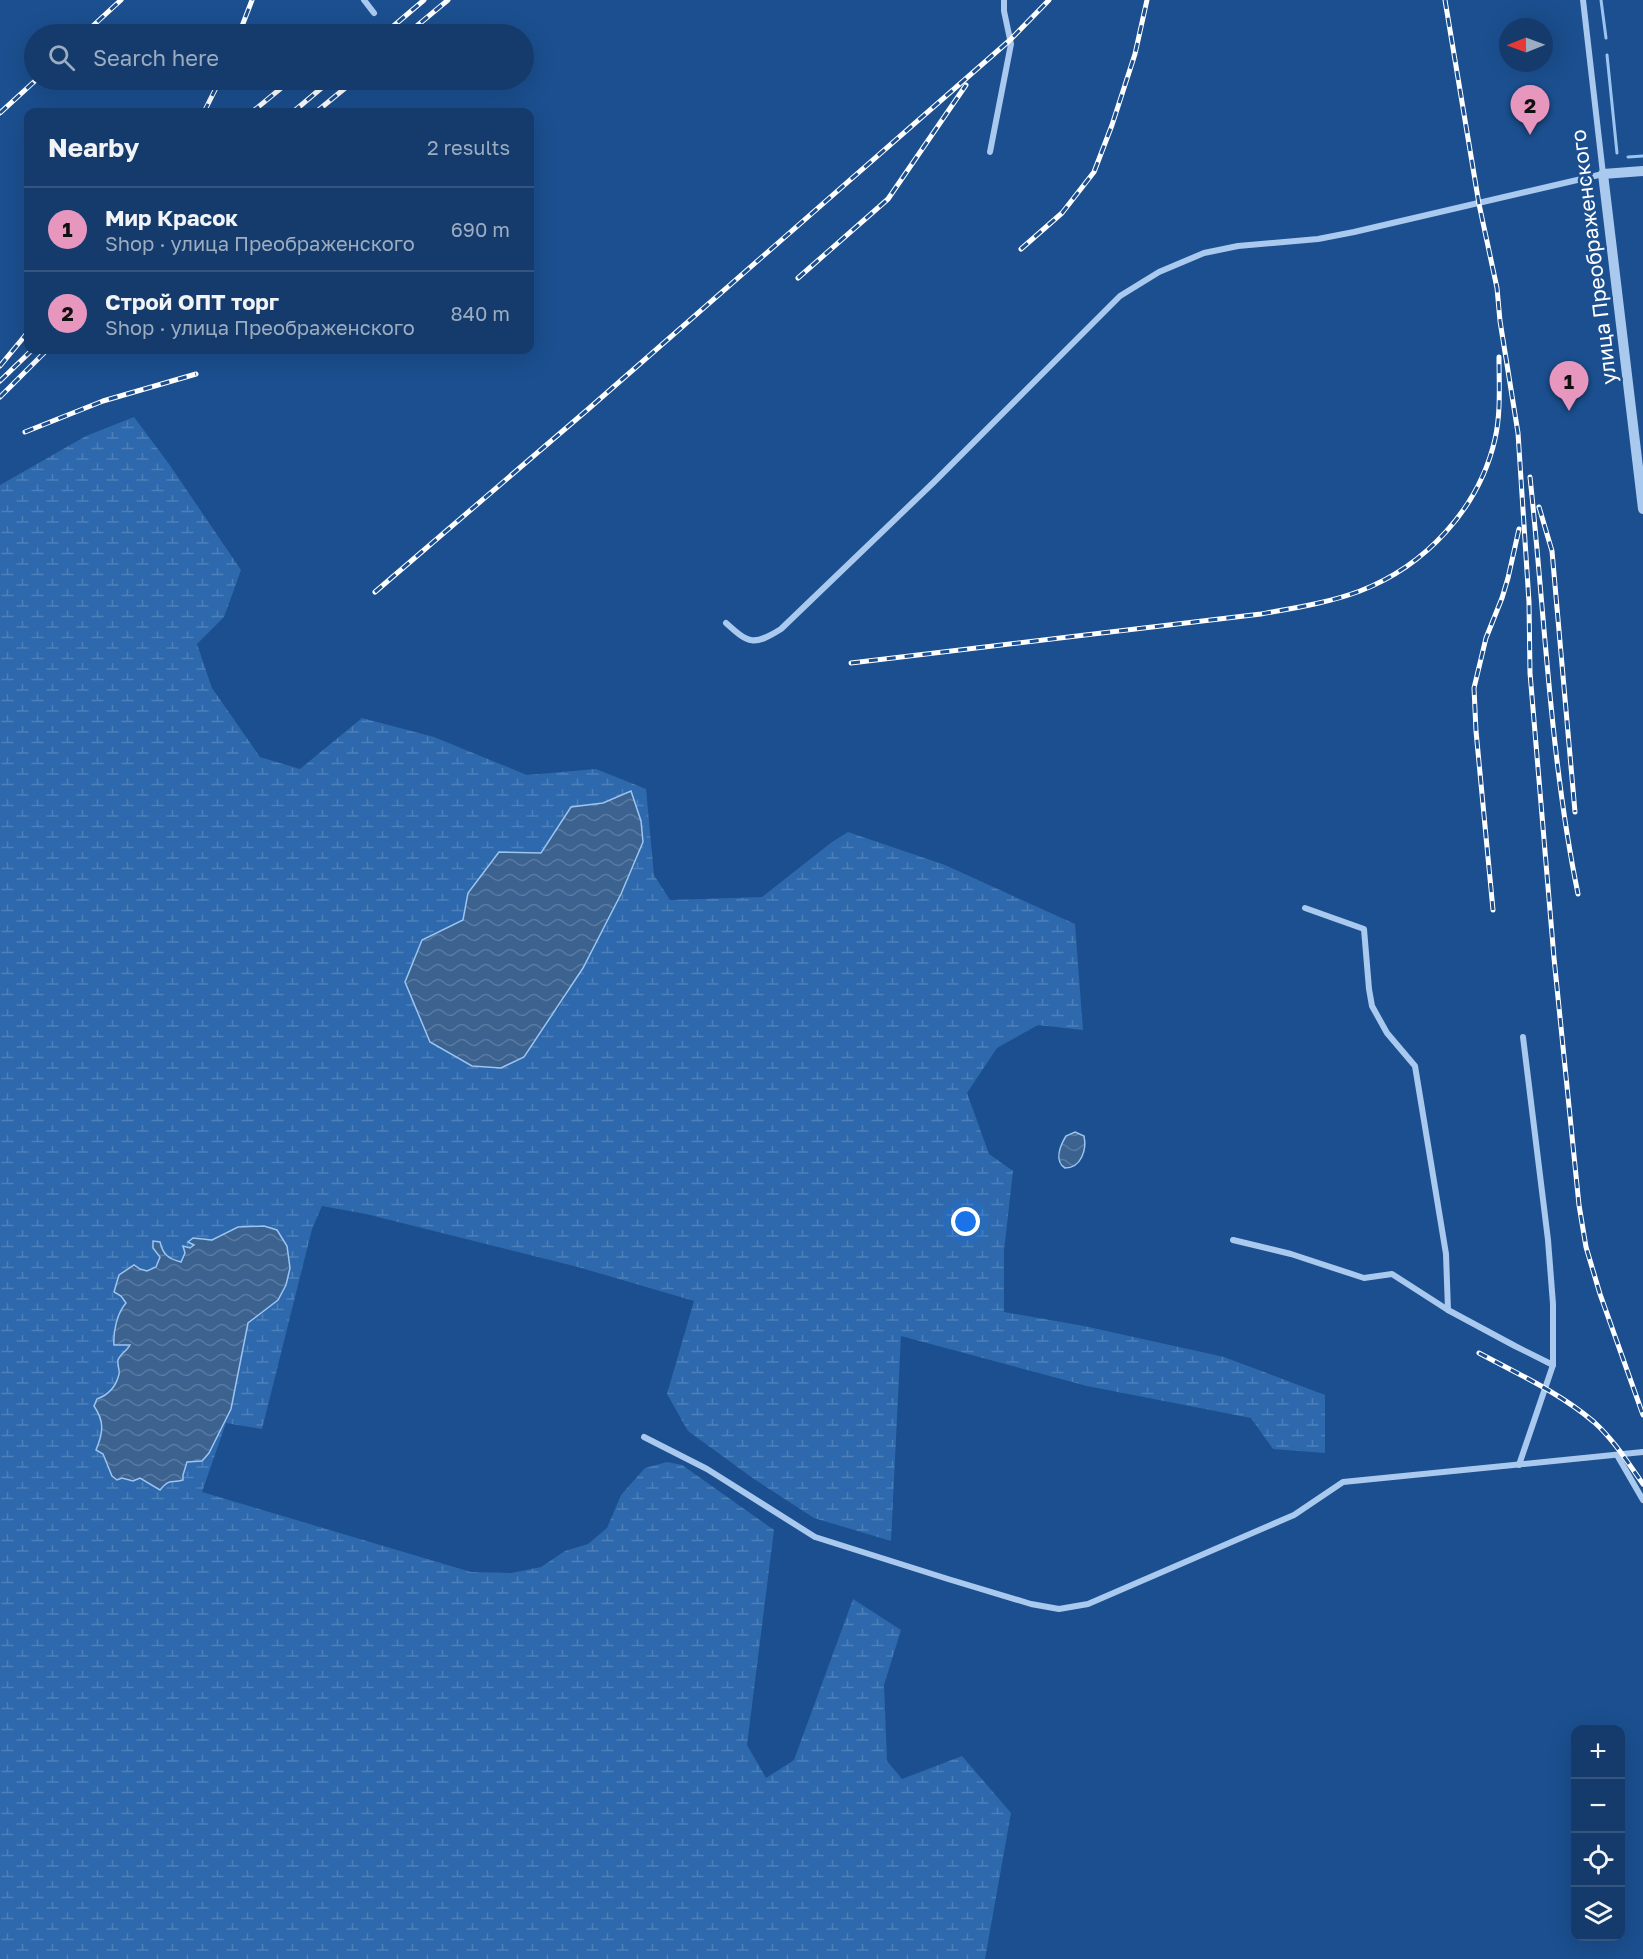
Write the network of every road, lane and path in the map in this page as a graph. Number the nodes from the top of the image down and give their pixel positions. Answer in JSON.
{"nodes":[{"id":1,"x":364,"y":0,"type":"edge"},
{"id":2,"x":1004,"y":0,"type":"edge"},
{"id":3,"x":1583,"y":0,"type":"edge"},
{"id":4,"x":374,"y":13,"type":"dead end"},
{"id":5,"x":990,"y":152,"type":"dead end"},
{"id":6,"x":1643,"y":171,"type":"edge"},
{"id":7,"x":1602,"y":174,"type":"junction"},
{"id":8,"x":1643,"y":509,"type":"edge"},
{"id":9,"x":726,"y":623,"type":"dead end"},
{"id":10,"x":1305,"y":908,"type":"dead end"},
{"id":11,"x":1522,"y":1037,"type":"dead end"},
{"id":12,"x":1233,"y":1240,"type":"dead end"},
{"id":13,"x":1448,"y":1310,"type":"junction"},
{"id":14,"x":1553,"y":1365,"type":"junction"},
{"id":15,"x":644,"y":1437,"type":"dead end"},
{"id":16,"x":1643,"y":1452,"type":"edge"},
{"id":17,"x":1617,"y":1455,"type":"junction"},
{"id":18,"x":1519,"y":1465,"type":"junction"},
{"id":19,"x":1643,"y":1500,"type":"edge"}],
"edges":[{"from":1,"to":4,"type":"street"},
{"from":2,"to":5,"type":"street"},
{"from":3,"to":7,"type":"street","name":"улица Преображенского"},
{"from":6,"to":7,"type":"street"},
{"from":7,"to":8,"type":"street","name":"улица Преображенского"},
{"from":7,"to":9,"type":"street"},
{"from":10,"to":13,"type":"street"},
{"from":11,"to":14,"type":"street"},
{"from":12,"to":13,"type":"street"},
{"from":13,"to":14,"type":"street"},
{"from":14,"to":18,"type":"street"},
{"from":15,"to":18,"type":"street"},
{"from":16,"to":17,"type":"street"},
{"from":17,"to":18,"type":"street"},
{"from":17,"to":19,"type":"street"}]}
